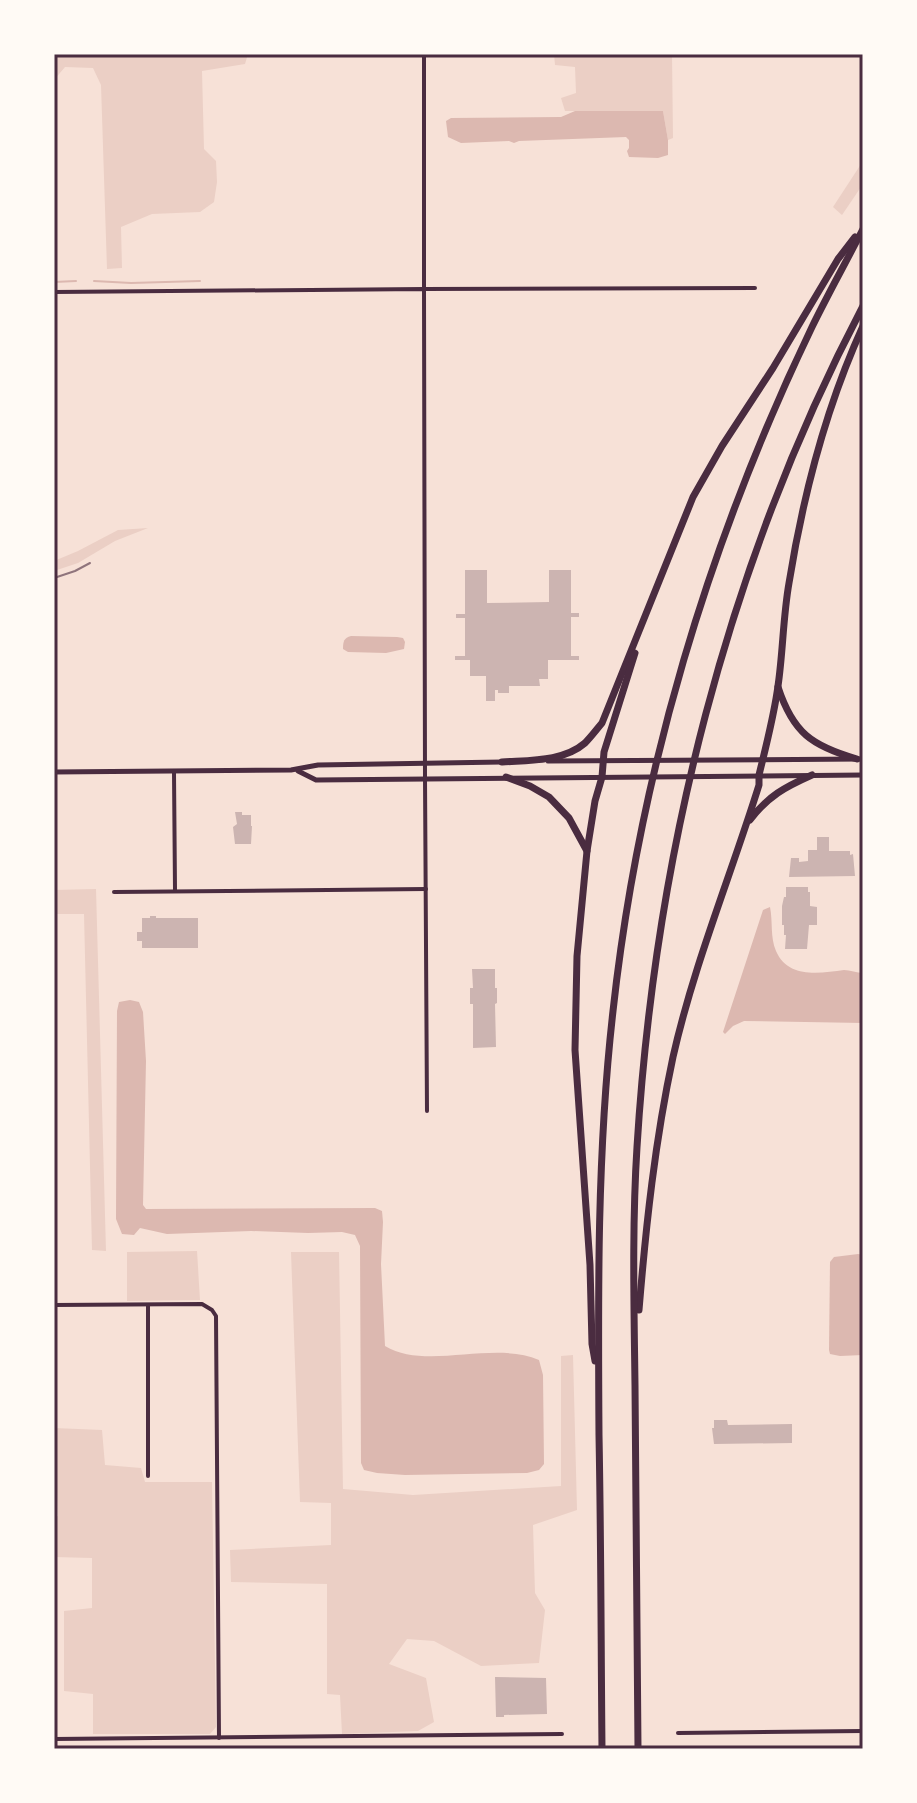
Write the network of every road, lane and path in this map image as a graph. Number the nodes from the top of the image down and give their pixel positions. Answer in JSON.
{"nodes":[{"id":1,"x":424,"y":54,"type":"edge"},
{"id":2,"x":863,"y":228,"type":"edge"},
{"id":3,"x":755,"y":288,"type":"dead end"},
{"id":4,"x":424,"y":289,"type":"junction"},
{"id":5,"x":54,"y":292,"type":"edge"},
{"id":6,"x":863,"y":306,"type":"edge"},
{"id":7,"x":863,"y":326,"type":"edge"},
{"id":8,"x":651,"y":602,"type":"junction"},
{"id":9,"x":778,"y":686,"type":"junction"},
{"id":10,"x":860,"y":759,"type":"edge"},
{"id":11,"x":603,"y":760,"type":"junction"},
{"id":12,"x":762,"y":760,"type":"junction"},
{"id":13,"x":502,"y":762,"type":"junction"},
{"id":14,"x":426,"y":763,"type":"junction"},
{"id":15,"x":297,"y":770,"type":"junction"},
{"id":16,"x":54,"y":772,"type":"edge"},
{"id":17,"x":174,"y":773,"type":"junction"},
{"id":18,"x":759,"y":775,"type":"junction"},
{"id":19,"x":812,"y":775,"type":"junction"},
{"id":20,"x":863,"y":775,"type":"edge"},
{"id":21,"x":506,"y":777,"type":"junction"},
{"id":22,"x":602,"y":777,"type":"junction"},
{"id":23,"x":425,"y":778,"type":"junction"},
{"id":24,"x":746,"y":825,"type":"junction"},
{"id":25,"x":587,"y":851,"type":"junction"},
{"id":26,"x":426,"y":889,"type":"junction"},
{"id":27,"x":175,"y":890,"type":"junction"},
{"id":28,"x":114,"y":892,"type":"dead end"},
{"id":29,"x":427,"y":1111,"type":"dead end"},
{"id":30,"x":54,"y":1305,"type":"edge"},
{"id":31,"x":148,"y":1305,"type":"junction"},
{"id":32,"x":635,"y":1355,"type":"junction"},
{"id":33,"x":599,"y":1383,"type":"junction"},
{"id":34,"x":148,"y":1476,"type":"dead end"},
{"id":35,"x":863,"y":1731,"type":"edge"},
{"id":36,"x":678,"y":1733,"type":"dead end"},
{"id":37,"x":562,"y":1734,"type":"dead end"},
{"id":38,"x":219,"y":1738,"type":"junction"},
{"id":39,"x":54,"y":1739,"type":"edge"},
{"id":40,"x":602,"y":1749,"type":"edge"},
{"id":41,"x":638,"y":1749,"type":"edge"}],
"edges":[{"from":1,"to":4,"type":"street"},
{"from":2,"to":8,"type":"highway"},
{"from":2,"to":33,"type":"highway"},
{"from":3,"to":4,"type":"street"},
{"from":4,"to":5,"type":"street"},
{"from":4,"to":14,"type":"street"},
{"from":6,"to":32,"type":"highway"},
{"from":7,"to":9,"type":"highway"},
{"from":8,"to":11,"type":"highway"},
{"from":8,"to":13,"type":"highway"},
{"from":9,"to":10,"type":"highway"},
{"from":9,"to":12,"type":"highway"},
{"from":10,"to":12,"type":"main road"},
{"from":11,"to":12,"type":"main road"},
{"from":11,"to":13,"type":"main road"},
{"from":11,"to":22,"type":"highway"},
{"from":12,"to":18,"type":"highway"},
{"from":13,"to":14,"type":"main road"},
{"from":14,"to":15,"type":"main road"},
{"from":14,"to":23,"type":"street"},
{"from":15,"to":17,"type":"main road"},
{"from":15,"to":23,"type":"main road"},
{"from":16,"to":17,"type":"main road"},
{"from":17,"to":27,"type":"street"},
{"from":18,"to":19,"type":"main road"},
{"from":18,"to":22,"type":"main road"},
{"from":18,"to":24,"type":"highway"},
{"from":19,"to":20,"type":"main road"},
{"from":19,"to":24,"type":"highway"},
{"from":21,"to":22,"type":"main road"},
{"from":21,"to":23,"type":"main road"},
{"from":21,"to":25,"type":"highway"},
{"from":22,"to":25,"type":"highway"},
{"from":23,"to":26,"type":"street"},
{"from":24,"to":32,"type":"highway"},
{"from":25,"to":33,"type":"highway"},
{"from":26,"to":27,"type":"street"},
{"from":26,"to":29,"type":"street"},
{"from":27,"to":28,"type":"street"},
{"from":30,"to":31,"type":"street"},
{"from":31,"to":34,"type":"street"},
{"from":31,"to":38,"type":"street"},
{"from":32,"to":41,"type":"highway"},
{"from":33,"to":40,"type":"highway"},
{"from":35,"to":36,"type":"street"},
{"from":37,"to":38,"type":"street"},
{"from":38,"to":39,"type":"street"}]}
